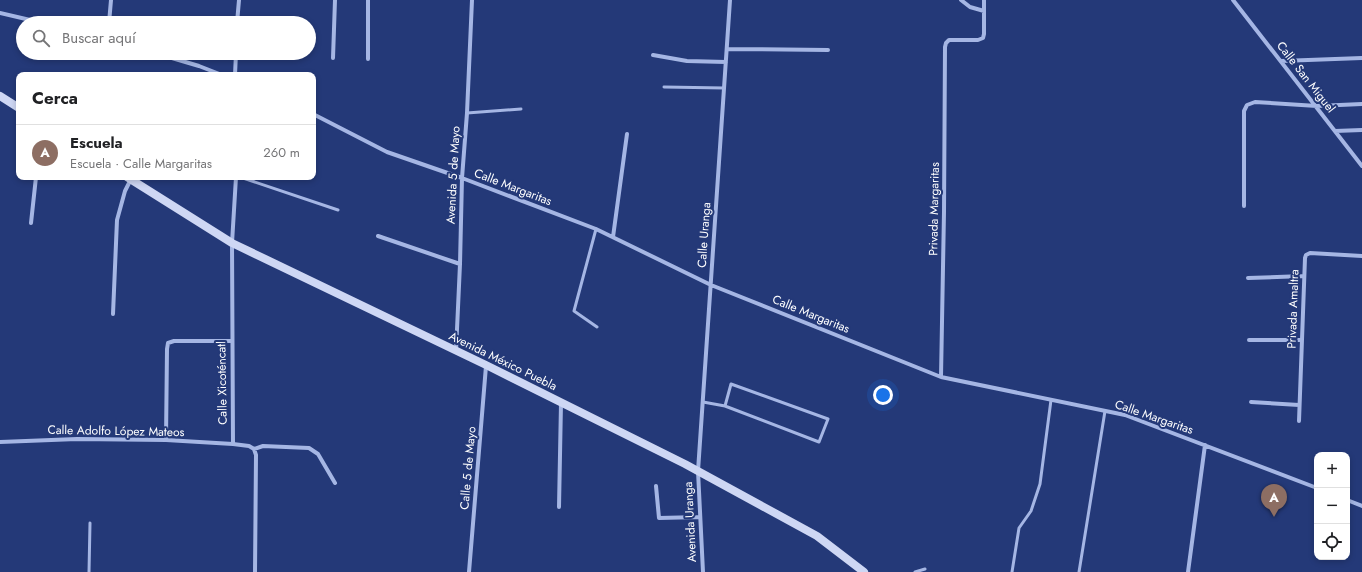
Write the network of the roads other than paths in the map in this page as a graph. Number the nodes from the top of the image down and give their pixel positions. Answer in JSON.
{"nodes":[{"id":1,"x":111,"y":0,"type":"edge"},
{"id":2,"x":239,"y":0,"type":"edge"},
{"id":3,"x":335,"y":0,"type":"edge"},
{"id":4,"x":368,"y":0,"type":"edge"},
{"id":5,"x":472,"y":0,"type":"edge"},
{"id":6,"x":730,"y":0,"type":"edge"},
{"id":7,"x":961,"y":0,"type":"edge"},
{"id":8,"x":984,"y":0,"type":"edge"},
{"id":9,"x":1233,"y":0,"type":"edge"},
{"id":10,"x":984,"y":11,"type":"junction"},
{"id":11,"x":0,"y":13,"type":"edge"},
{"id":12,"x":110,"y":16,"type":"edge"},
{"id":13,"x":238,"y":16,"type":"edge"},
{"id":14,"x":16,"y":17,"type":"edge"},
{"id":15,"x":727,"y":49,"type":"junction"},
{"id":16,"x":828,"y":50,"type":"dead end"},
{"id":17,"x":653,"y":55,"type":"dead end"},
{"id":18,"x":333,"y":58,"type":"dead end"},
{"id":19,"x":1362,"y":58,"type":"edge"},
{"id":20,"x":368,"y":59,"type":"dead end"},
{"id":21,"x":179,"y":60,"type":"edge"},
{"id":22,"x":236,"y":60,"type":"edge"},
{"id":23,"x":1281,"y":61,"type":"junction"},
{"id":24,"x":726,"y":62,"type":"junction"},
{"id":25,"x":214,"y":72,"type":"edge"},
{"id":26,"x":235,"y":72,"type":"edge"},
{"id":27,"x":664,"y":87,"type":"dead end"},
{"id":28,"x":724,"y":88,"type":"junction"},
{"id":29,"x":0,"y":97,"type":"edge"},
{"id":30,"x":1362,"y":104,"type":"edge"},
{"id":31,"x":16,"y":106,"type":"edge"},
{"id":32,"x":1316,"y":106,"type":"junction"},
{"id":33,"x":521,"y":109,"type":"dead end"},
{"id":34,"x":467,"y":113,"type":"junction"},
{"id":35,"x":316,"y":116,"type":"edge"},
{"id":36,"x":1362,"y":130,"type":"edge"},
{"id":37,"x":1335,"y":131,"type":"junction"},
{"id":38,"x":627,"y":134,"type":"dead end"},
{"id":39,"x":1362,"y":166,"type":"edge"},
{"id":40,"x":462,"y":178,"type":"junction"},
{"id":41,"x":36,"y":180,"type":"edge"},
{"id":42,"x":128,"y":180,"type":"edge"},
{"id":43,"x":132,"y":180,"type":"edge"},
{"id":44,"x":236,"y":180,"type":"edge"},
{"id":45,"x":249,"y":180,"type":"edge"},
{"id":46,"x":1244,"y":206,"type":"dead end"},
{"id":47,"x":338,"y":210,"type":"dead end"},
{"id":48,"x":31,"y":224,"type":"dead end"},
{"id":49,"x":596,"y":229,"type":"junction"},
{"id":50,"x":378,"y":236,"type":"dead end"},
{"id":51,"x":613,"y":237,"type":"junction"},
{"id":52,"x":232,"y":243,"type":"junction"},
{"id":53,"x":1362,"y":256,"type":"edge"},
{"id":54,"x":460,"y":264,"type":"junction"},
{"id":55,"x":1304,"y":276,"type":"junction"},
{"id":56,"x":1248,"y":278,"type":"dead end"},
{"id":57,"x":711,"y":285,"type":"junction"},
{"id":58,"x":113,"y":314,"type":"dead end"},
{"id":59,"x":597,"y":327,"type":"dead end"},
{"id":60,"x":232,"y":340,"type":"junction"},
{"id":61,"x":1249,"y":340,"type":"dead end"},
{"id":62,"x":1302,"y":340,"type":"junction"},
{"id":63,"x":456,"y":352,"type":"junction"},
{"id":64,"x":486,"y":365,"type":"junction"},
{"id":65,"x":941,"y":376,"type":"junction"},
{"id":66,"x":1051,"y":400,"type":"junction"},
{"id":67,"x":561,"y":402,"type":"junction"},
{"id":68,"x":703,"y":402,"type":"junction"},
{"id":69,"x":1251,"y":402,"type":"dead end"},
{"id":70,"x":1299,"y":405,"type":"junction"},
{"id":71,"x":725,"y":406,"type":"junction"},
{"id":72,"x":1105,"y":411,"type":"junction"},
{"id":73,"x":1299,"y":421,"type":"dead end"},
{"id":74,"x":166,"y":440,"type":"junction"},
{"id":75,"x":0,"y":442,"type":"edge"},
{"id":76,"x":233,"y":444,"type":"junction"},
{"id":77,"x":1205,"y":445,"type":"junction"},
{"id":78,"x":254,"y":449,"type":"junction"},
{"id":79,"x":698,"y":471,"type":"junction"},
{"id":80,"x":335,"y":483,"type":"dead end"},
{"id":81,"x":656,"y":486,"type":"dead end"},
{"id":82,"x":1314,"y":487,"type":"edge"},
{"id":83,"x":1350,"y":501,"type":"edge"},
{"id":84,"x":1362,"y":506,"type":"edge"},
{"id":85,"x":559,"y":507,"type":"dead end"},
{"id":86,"x":700,"y":517,"type":"junction"},
{"id":87,"x":90,"y":523,"type":"dead end"},
{"id":88,"x":925,"y":569,"type":"dead end"},
{"id":89,"x":89,"y":572,"type":"edge"},
{"id":90,"x":255,"y":572,"type":"edge"},
{"id":91,"x":469,"y":572,"type":"edge"},
{"id":92,"x":703,"y":572,"type":"edge"},
{"id":93,"x":864,"y":572,"type":"edge"},
{"id":94,"x":915,"y":572,"type":"edge"},
{"id":95,"x":1012,"y":572,"type":"edge"},
{"id":96,"x":1079,"y":572,"type":"edge"},
{"id":97,"x":1188,"y":572,"type":"edge"}],
"edges":[{"from":1,"to":12,"type":"street"},
{"from":2,"to":13,"type":"street"},
{"from":3,"to":18,"type":"street"},
{"from":4,"to":20,"type":"street"},
{"from":5,"to":34,"type":"street","name":"Avenida 5 de Mayo"},
{"from":6,"to":15,"type":"street","name":"Calle Uranga"},
{"from":7,"to":10,"type":"street"},
{"from":8,"to":10,"type":"street"},
{"from":9,"to":23,"type":"street","name":"Calle San Miguel"},
{"from":10,"to":65,"type":"street","name":"Privada Margaritas"},
{"from":11,"to":14,"type":"street"},
{"from":15,"to":16,"type":"street"},
{"from":15,"to":24,"type":"street","name":"Calle Uranga"},
{"from":17,"to":24,"type":"street"},
{"from":19,"to":23,"type":"street"},
{"from":21,"to":25,"type":"street"},
{"from":22,"to":26,"type":"street"},
{"from":23,"to":32,"type":"street","name":"Calle San Miguel"},
{"from":24,"to":28,"type":"street","name":"Calle Uranga"},
{"from":27,"to":28,"type":"lane"},
{"from":28,"to":57,"type":"street","name":"Calle Uranga"},
{"from":29,"to":31,"type":"main road"},
{"from":30,"to":32,"type":"street"},
{"from":32,"to":37,"type":"street","name":"Calle San Miguel"},
{"from":32,"to":46,"type":"street"},
{"from":33,"to":34,"type":"lane"},
{"from":34,"to":40,"type":"street","name":"Avenida 5 de Mayo"},
{"from":35,"to":40,"type":"street","name":"Calle Margaritas"},
{"from":36,"to":37,"type":"street"},
{"from":37,"to":39,"type":"street","name":"Calle San Miguel"},
{"from":38,"to":51,"type":"street"},
{"from":40,"to":49,"type":"street","name":"Calle Margaritas"},
{"from":40,"to":54,"type":"street","name":"Avenida 5 de Mayo"},
{"from":41,"to":48,"type":"street"},
{"from":42,"to":58,"type":"street"},
{"from":43,"to":52,"type":"main road","name":"Avenida México Puebla"},
{"from":44,"to":52,"type":"street","name":"Calle Xicoténcatl"},
{"from":45,"to":47,"type":"lane"},
{"from":49,"to":51,"type":"street","name":"Calle Margaritas"},
{"from":49,"to":59,"type":"lane"},
{"from":50,"to":54,"type":"street"},
{"from":51,"to":57,"type":"street","name":"Calle Margaritas"},
{"from":52,"to":60,"type":"street","name":"Calle Xicoténcatl"},
{"from":52,"to":63,"type":"main road","name":"Avenida México Puebla"},
{"from":53,"to":55,"type":"street","name":"Privada Amaltra"},
{"from":54,"to":63,"type":"street","name":"Avenida 5 de Mayo"},
{"from":55,"to":56,"type":"street"},
{"from":55,"to":62,"type":"street","name":"Privada Amaltra"},
{"from":57,"to":65,"type":"street","name":"Calle Margaritas"},
{"from":57,"to":68,"type":"street","name":"Calle Uranga"},
{"from":60,"to":74,"type":"street"},
{"from":60,"to":76,"type":"street","name":"Calle Xicoténcatl"},
{"from":61,"to":62,"type":"street"},
{"from":62,"to":70,"type":"street","name":"Privada Amaltra"},
{"from":63,"to":64,"type":"main road","name":"Avenida México Puebla"},
{"from":64,"to":67,"type":"main road","name":"Avenida México Puebla"},
{"from":64,"to":91,"type":"street","name":"Calle 5 de Mayo"},
{"from":65,"to":66,"type":"street","name":"Calle Margaritas"},
{"from":66,"to":72,"type":"street","name":"Calle Margaritas"},
{"from":66,"to":95,"type":"lane"},
{"from":67,"to":79,"type":"main road","name":"Avenida México Puebla"},
{"from":67,"to":85,"type":"street"},
{"from":68,"to":71,"type":"lane"},
{"from":68,"to":79,"type":"street","name":"Calle Uranga"},
{"from":69,"to":70,"type":"street"},
{"from":70,"to":73,"type":"street","name":"Privada Amaltra"},
{"from":71,"to":71,"type":"lane"},
{"from":72,"to":77,"type":"street","name":"Calle Margaritas"},
{"from":72,"to":96,"type":"lane"},
{"from":74,"to":75,"type":"street","name":"Calle Adolfo López Mateos"},
{"from":74,"to":76,"type":"street","name":"Calle Adolfo López Mateos"},
{"from":76,"to":78,"type":"street"},
{"from":77,"to":82,"type":"street","name":"Calle Margaritas"},
{"from":77,"to":97,"type":"street"},
{"from":78,"to":80,"type":"street"},
{"from":78,"to":90,"type":"street"},
{"from":79,"to":86,"type":"street","name":"Avenida Uranga"},
{"from":79,"to":93,"type":"main road","name":"Avenida México Puebla"},
{"from":81,"to":86,"type":"street"},
{"from":83,"to":84,"type":"street"},
{"from":86,"to":92,"type":"street","name":"Avenida Uranga"},
{"from":87,"to":89,"type":"lane"},
{"from":88,"to":94,"type":"lane"}]}
